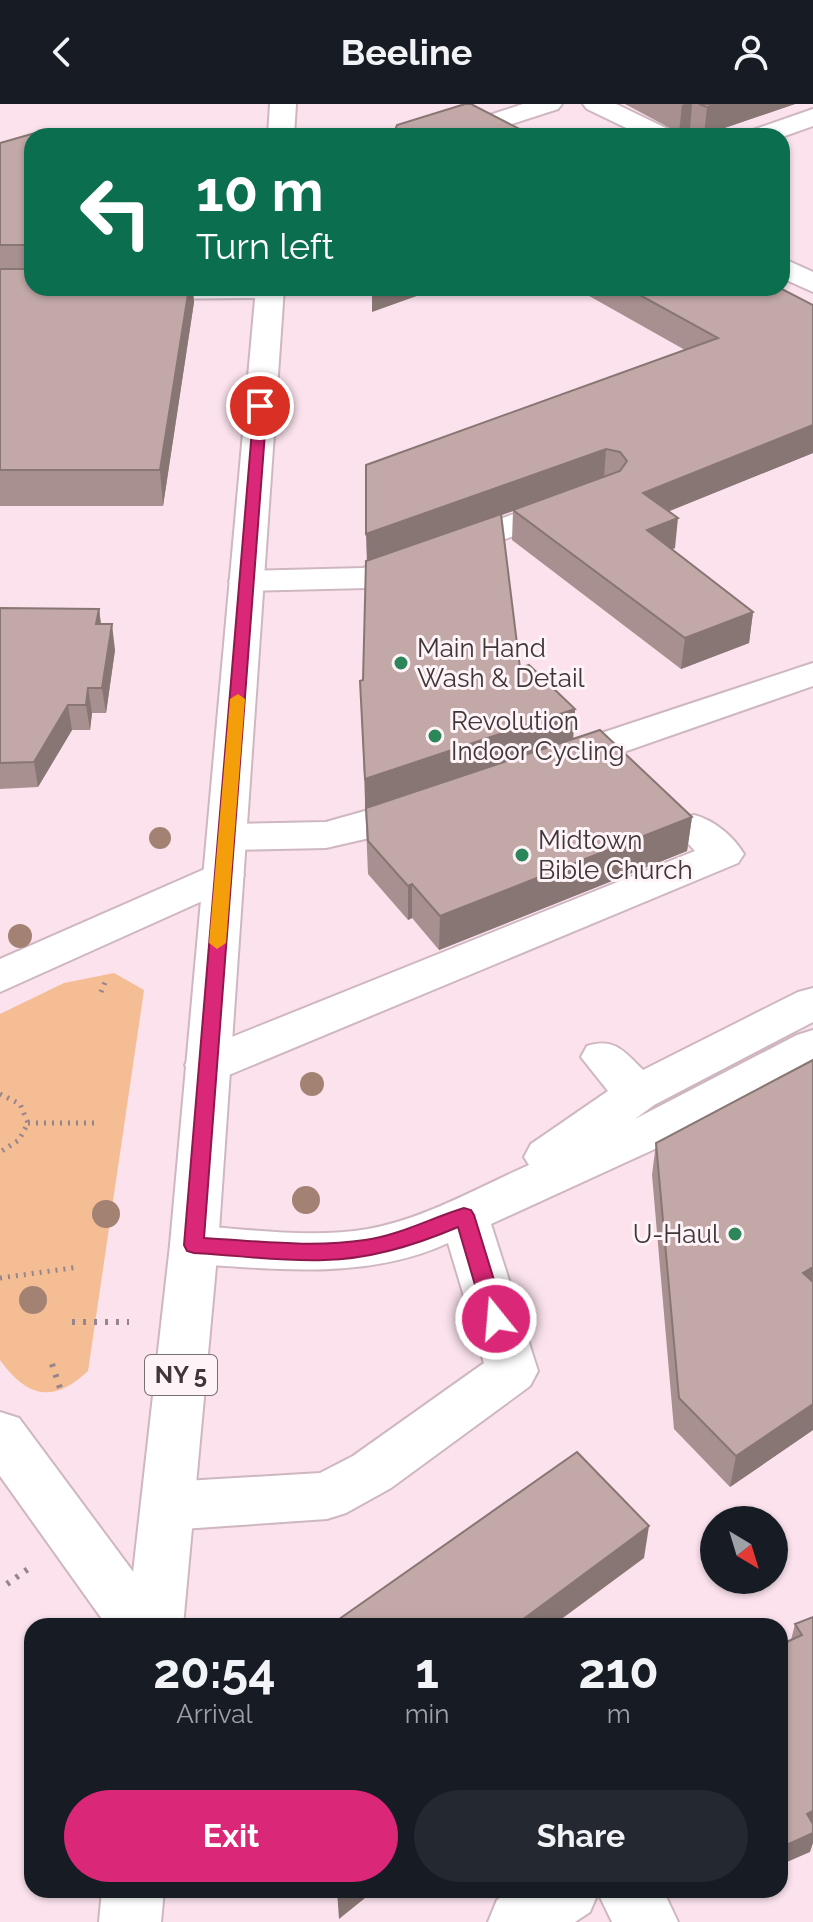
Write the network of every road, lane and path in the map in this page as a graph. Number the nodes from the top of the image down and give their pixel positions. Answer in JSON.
{"nodes":[{"id":1,"x":283,"y":104,"type":"edge"},
{"id":2,"x":549,"y":104,"type":"edge"},
{"id":3,"x":596,"y":104,"type":"edge"},
{"id":4,"x":813,"y":117,"type":"edge"},
{"id":5,"x":282,"y":128,"type":"edge"},
{"id":6,"x":510,"y":128,"type":"edge"},
{"id":7,"x":646,"y":128,"type":"edge"},
{"id":8,"x":782,"y":128,"type":"edge"},
{"id":9,"x":790,"y":271,"type":"edge"},
{"id":10,"x":813,"y":283,"type":"edge"},
{"id":11,"x":269,"y":296,"type":"edge"},
{"id":12,"x":590,"y":496,"type":"edge"},
{"id":13,"x":246,"y":581,"type":"junction"},
{"id":14,"x":813,"y":674,"type":"edge"},
{"id":15,"x":529,"y":771,"type":"edge"},
{"id":16,"x":454,"y":797,"type":"edge"},
{"id":17,"x":694,"y":828,"type":"dead end"},
{"id":18,"x":225,"y":856,"type":"junction"},
{"id":19,"x":0,"y":977,"type":"edge"},
{"id":20,"x":106,"y":979,"type":"dead end"},
{"id":21,"x":101,"y":992,"type":"dead end"},
{"id":22,"x":813,"y":1003,"type":"edge"},
{"id":23,"x":813,"y":1046,"type":"edge"},
{"id":24,"x":603,"y":1057,"type":"dead end"},
{"id":25,"x":208,"y":1065,"type":"junction"},
{"id":26,"x":638,"y":1093,"type":"junction"},
{"id":27,"x":0,"y":1094,"type":"edge"},
{"id":28,"x":28,"y":1123,"type":"junction"},
{"id":29,"x":98,"y":1123,"type":"dead end"},
{"id":30,"x":0,"y":1152,"type":"edge"},
{"id":31,"x":464,"y":1215,"type":"junction"},
{"id":32,"x":194,"y":1245,"type":"junction"},
{"id":33,"x":79,"y":1267,"type":"dead end"},
{"id":34,"x":0,"y":1278,"type":"edge"},
{"id":35,"x":72,"y":1322,"type":"dead end"},
{"id":36,"x":96,"y":1322,"type":"dead end"},
{"id":37,"x":52,"y":1364,"type":"dead end"},
{"id":38,"x":60,"y":1388,"type":"dead end"},
{"id":39,"x":0,"y":1434,"type":"edge"},
{"id":40,"x":168,"y":1506,"type":"junction"},
{"id":41,"x":29,"y":1568,"type":"dead end"},
{"id":42,"x":7,"y":1584,"type":"dead end"},
{"id":43,"x":134,"y":1618,"type":"edge"},
{"id":44,"x":156,"y":1618,"type":"edge"},
{"id":45,"x":132,"y":1898,"type":"edge"},
{"id":46,"x":556,"y":1898,"type":"edge"},
{"id":47,"x":633,"y":1898,"type":"edge"},
{"id":48,"x":130,"y":1922,"type":"edge"},
{"id":49,"x":519,"y":1922,"type":"edge"},
{"id":50,"x":647,"y":1922,"type":"edge"}],
"edges":[{"from":1,"to":5,"type":"main road"},
{"from":2,"to":6,"type":"main road"},
{"from":3,"to":7,"type":"main road"},
{"from":4,"to":8,"type":"main road"},
{"from":9,"to":10,"type":"main road"},
{"from":11,"to":13,"type":"main road","number":"NY 5"},
{"from":12,"to":13,"type":"main road"},
{"from":13,"to":18,"type":"main road","number":"NY 5"},
{"from":14,"to":15,"type":"main road"},
{"from":16,"to":18,"type":"main road"},
{"from":17,"to":25,"type":"main road"},
{"from":18,"to":19,"type":"main road"},
{"from":18,"to":25,"type":"main road","number":"NY 5"},
{"from":20,"to":21,"type":"path"},
{"from":22,"to":26,"type":"main road"},
{"from":23,"to":31,"type":"main road"},
{"from":24,"to":26,"type":"main road"},
{"from":25,"to":32,"type":"main road","number":"NY 5"},
{"from":26,"to":31,"type":"main road"},
{"from":27,"to":28,"type":"path"},
{"from":28,"to":29,"type":"path"},
{"from":28,"to":30,"type":"path"},
{"from":31,"to":32,"type":"main road"},
{"from":31,"to":40,"type":"main road"},
{"from":32,"to":40,"type":"main road","number":"NY 5"},
{"from":33,"to":34,"type":"path"},
{"from":35,"to":36,"type":"path"},
{"from":37,"to":38,"type":"path"},
{"from":39,"to":43,"type":"main road"},
{"from":40,"to":44,"type":"main road","number":"NY 5"},
{"from":41,"to":42,"type":"path"},
{"from":45,"to":48,"type":"main road"},
{"from":46,"to":49,"type":"main road"},
{"from":47,"to":50,"type":"main road"}]}
